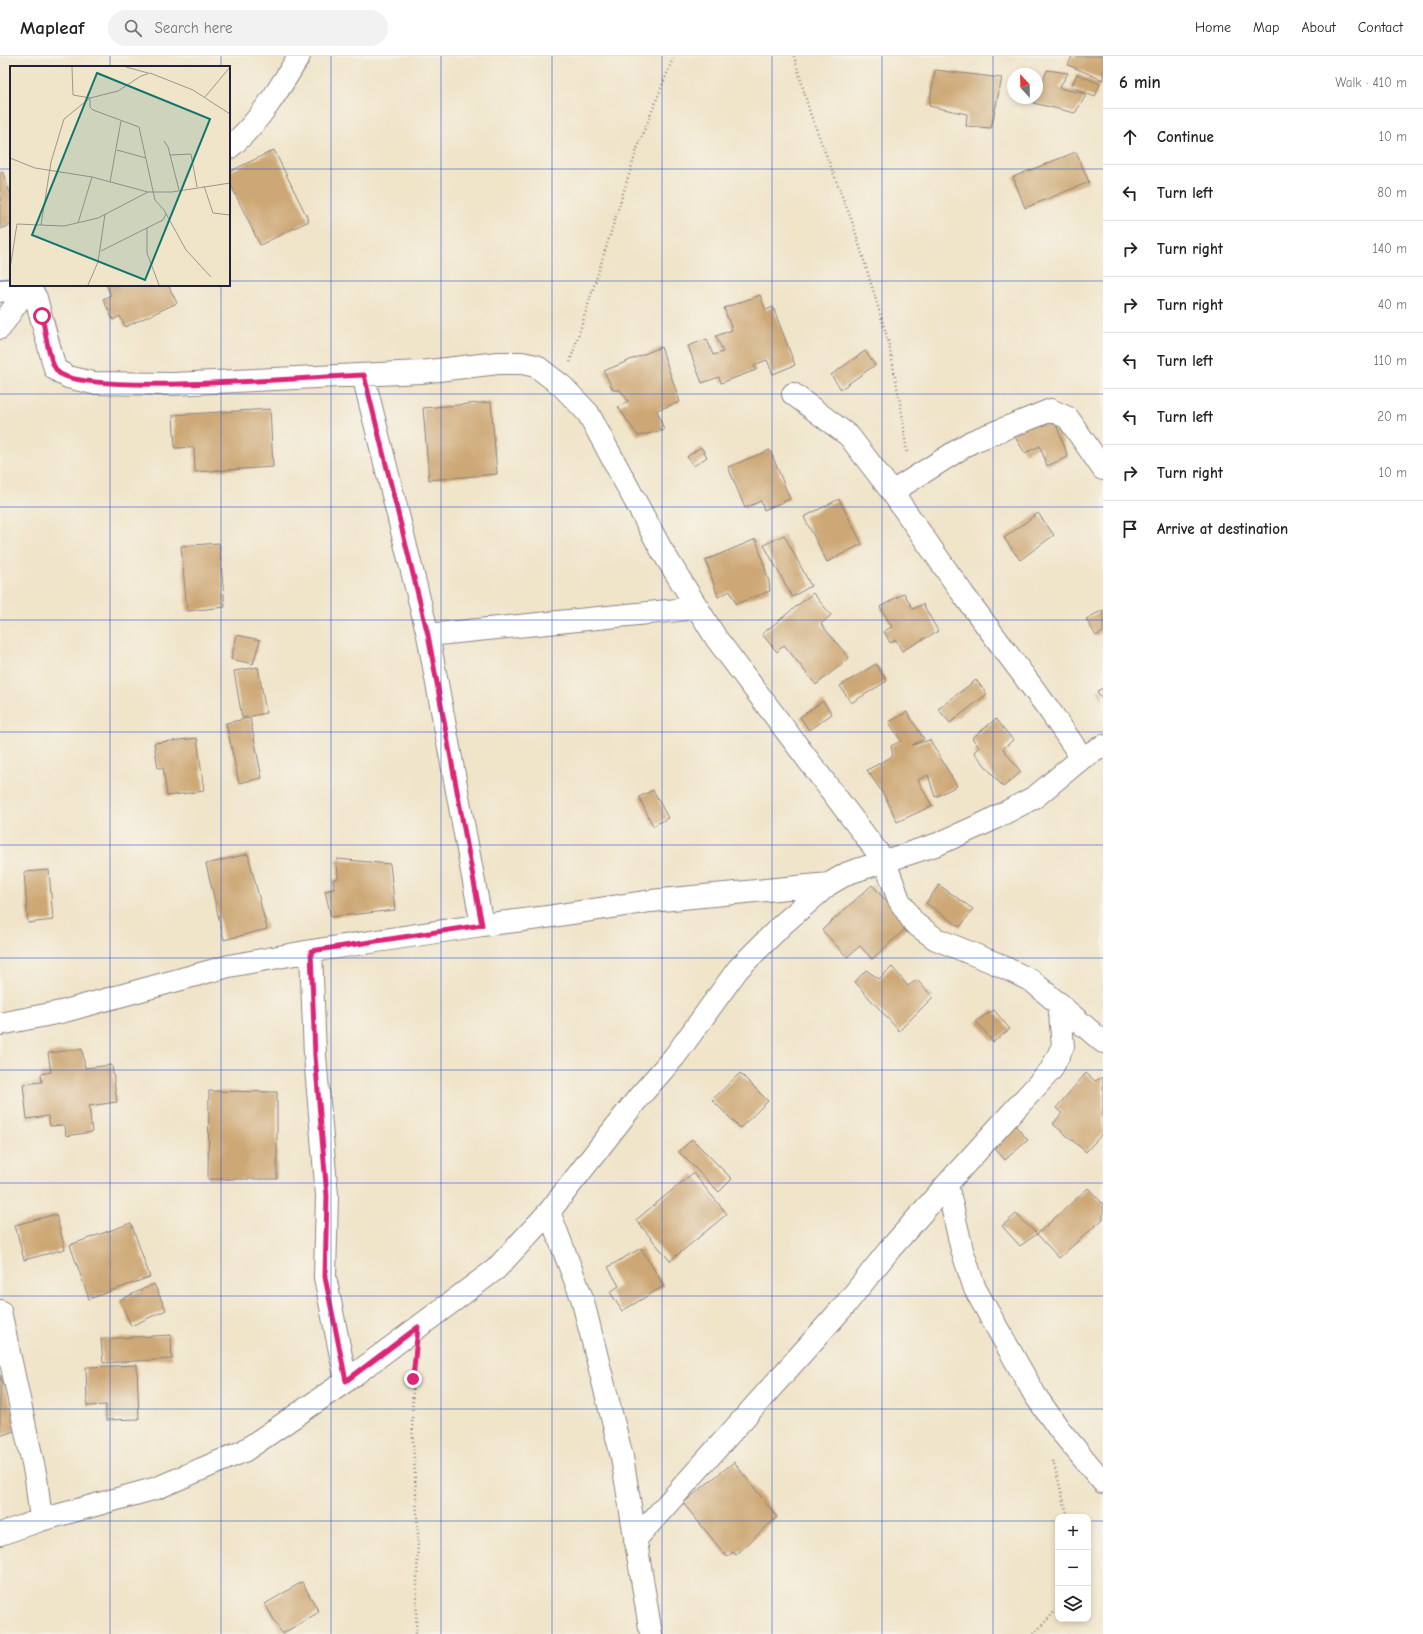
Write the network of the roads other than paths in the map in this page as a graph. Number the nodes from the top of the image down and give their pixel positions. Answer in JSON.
{"nodes":[{"id":1,"x":299,"y":56,"type":"edge"},
{"id":2,"x":230,"y":147,"type":"edge"},
{"id":3,"x":23,"y":286,"type":"edge"},
{"id":4,"x":27,"y":286,"type":"edge"},
{"id":5,"x":29,"y":286,"type":"edge"},
{"id":6,"x":0,"y":291,"type":"edge"},
{"id":7,"x":0,"y":328,"type":"edge"},
{"id":8,"x":364,"y":375,"type":"junction"},
{"id":9,"x":793,"y":394,"type":"dead end"},
{"id":10,"x":1103,"y":469,"type":"edge"},
{"id":11,"x":892,"y":492,"type":"junction"},
{"id":12,"x":698,"y":608,"type":"junction"},
{"id":13,"x":428,"y":635,"type":"junction"},
{"id":14,"x":1103,"y":746,"type":"edge"},
{"id":15,"x":1082,"y":758,"type":"junction"},
{"id":16,"x":885,"y":862,"type":"junction"},
{"id":17,"x":829,"y":884,"type":"junction"},
{"id":18,"x":482,"y":925,"type":"junction"},
{"id":19,"x":311,"y":951,"type":"junction"},
{"id":20,"x":1059,"y":1003,"type":"junction"},
{"id":21,"x":0,"y":1024,"type":"edge"},
{"id":22,"x":1103,"y":1042,"type":"edge"},
{"id":23,"x":947,"y":1184,"type":"junction"},
{"id":24,"x":549,"y":1212,"type":"junction"},
{"id":25,"x":0,"y":1311,"type":"edge"},
{"id":26,"x":346,"y":1381,"type":"junction"},
{"id":27,"x":1103,"y":1482,"type":"edge"},
{"id":28,"x":41,"y":1520,"type":"junction"},
{"id":29,"x":0,"y":1534,"type":"edge"},
{"id":30,"x":636,"y":1540,"type":"junction"},
{"id":31,"x":651,"y":1634,"type":"edge"}],
"edges":[{"from":1,"to":2,"type":"street"},
{"from":3,"to":6,"type":"street"},
{"from":4,"to":7,"type":"street"},
{"from":5,"to":8,"type":"street"},
{"from":8,"to":12,"type":"street"},
{"from":8,"to":13,"type":"street"},
{"from":9,"to":11,"type":"street"},
{"from":10,"to":11,"type":"street"},
{"from":11,"to":15,"type":"street"},
{"from":12,"to":13,"type":"street"},
{"from":12,"to":16,"type":"street"},
{"from":13,"to":18,"type":"street"},
{"from":14,"to":15,"type":"street"},
{"from":15,"to":16,"type":"street"},
{"from":16,"to":17,"type":"street"},
{"from":16,"to":20,"type":"street"},
{"from":17,"to":18,"type":"street"},
{"from":17,"to":24,"type":"street"},
{"from":18,"to":19,"type":"street"},
{"from":19,"to":21,"type":"street"},
{"from":19,"to":26,"type":"street"},
{"from":20,"to":22,"type":"street"},
{"from":20,"to":23,"type":"street"},
{"from":23,"to":27,"type":"street"},
{"from":23,"to":30,"type":"street"},
{"from":24,"to":26,"type":"street"},
{"from":24,"to":30,"type":"street"},
{"from":25,"to":28,"type":"street"},
{"from":26,"to":28,"type":"street"},
{"from":28,"to":29,"type":"street"},
{"from":30,"to":31,"type":"street"}]}
